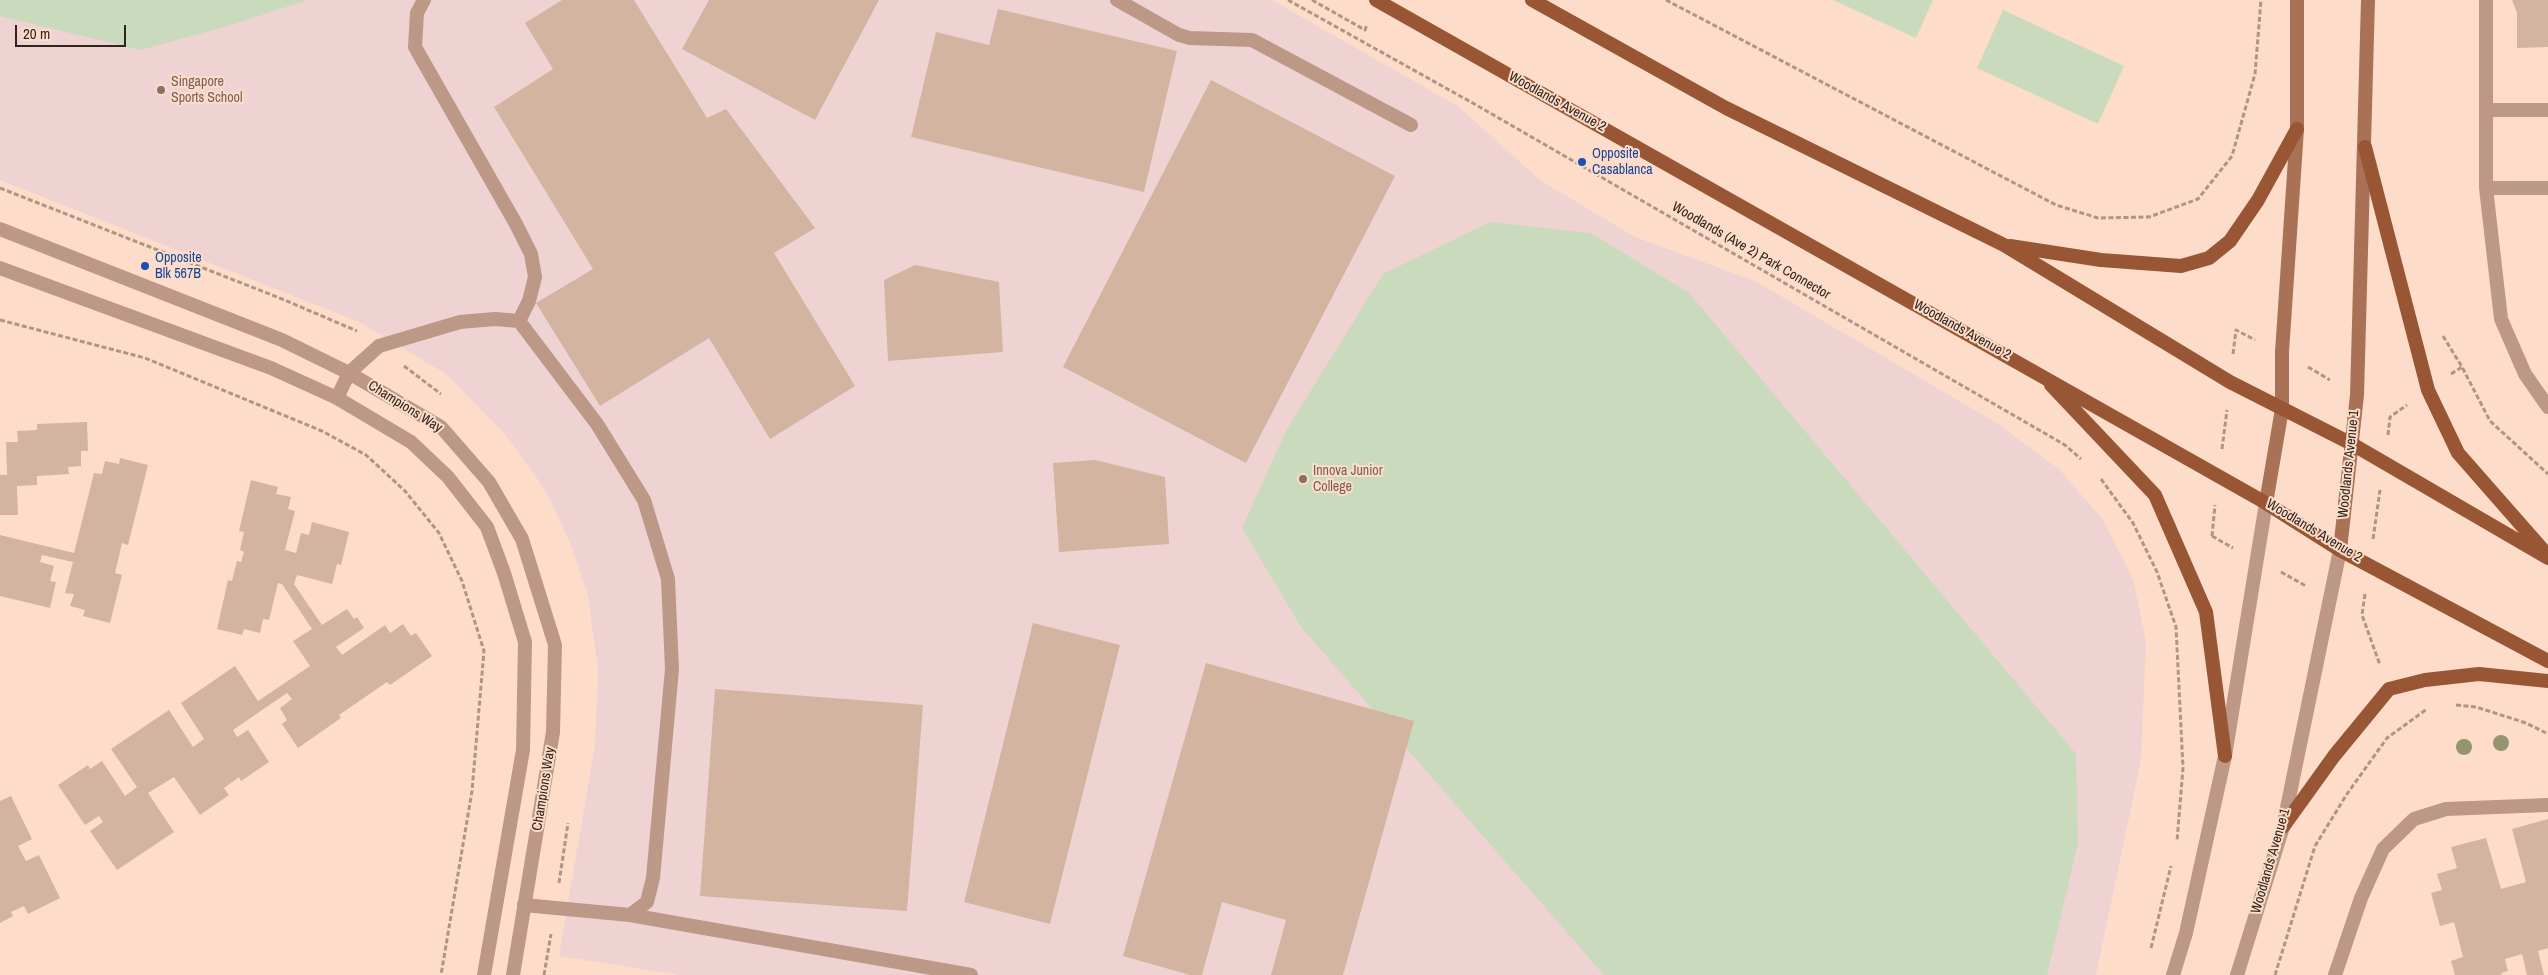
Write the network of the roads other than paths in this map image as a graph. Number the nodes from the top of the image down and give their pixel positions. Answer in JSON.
{"nodes":[{"id":1,"x":424,"y":0,"type":"edge"},
{"id":2,"x":1117,"y":0,"type":"edge"},
{"id":3,"x":1377,"y":0,"type":"edge"},
{"id":4,"x":1532,"y":0,"type":"edge"},
{"id":5,"x":2298,"y":0,"type":"edge"},
{"id":6,"x":2368,"y":0,"type":"edge"},
{"id":7,"x":2486,"y":0,"type":"edge"},
{"id":8,"x":2487,"y":110,"type":"junction"},
{"id":9,"x":2548,"y":110,"type":"edge"},
{"id":10,"x":1412,"y":126,"type":"dead end"},
{"id":11,"x":2297,"y":128,"type":"junction"},
{"id":12,"x":2365,"y":147,"type":"junction"},
{"id":13,"x":2486,"y":188,"type":"junction"},
{"id":14,"x":2548,"y":188,"type":"edge"},
{"id":15,"x":0,"y":229,"type":"edge"},
{"id":16,"x":2004,"y":245,"type":"junction"},
{"id":17,"x":0,"y":268,"type":"edge"},
{"id":18,"x":519,"y":321,"type":"junction"},
{"id":19,"x":350,"y":373,"type":"junction"},
{"id":20,"x":2040,"y":374,"type":"junction"},
{"id":21,"x":337,"y":398,"type":"junction"},
{"id":22,"x":2548,"y":407,"type":"edge"},
{"id":23,"x":2282,"y":409,"type":"junction"},
{"id":24,"x":2352,"y":444,"type":"junction"},
{"id":25,"x":2266,"y":503,"type":"junction"},
{"id":26,"x":2340,"y":550,"type":"junction"},
{"id":27,"x":2548,"y":557,"type":"edge"},
{"id":28,"x":2548,"y":661,"type":"edge"},
{"id":29,"x":2548,"y":681,"type":"edge"},
{"id":30,"x":2225,"y":756,"type":"junction"},
{"id":31,"x":2548,"y":805,"type":"edge"},
{"id":32,"x":2283,"y":827,"type":"junction"},
{"id":33,"x":524,"y":905,"type":"junction"},
{"id":34,"x":630,"y":915,"type":"junction"},
{"id":35,"x":484,"y":975,"type":"edge"},
{"id":36,"x":513,"y":975,"type":"edge"},
{"id":37,"x":971,"y":975,"type":"edge"},
{"id":38,"x":2172,"y":975,"type":"edge"},
{"id":39,"x":2237,"y":975,"type":"edge"},
{"id":40,"x":2335,"y":975,"type":"edge"}],
"edges":[{"from":1,"to":18,"type":"street"},
{"from":2,"to":10,"type":"street"},
{"from":3,"to":20,"type":"main road","name":"Woodlands Avenue 2"},
{"from":4,"to":16,"type":"main road"},
{"from":5,"to":11,"type":"main road"},
{"from":6,"to":12,"type":"main road","name":"Woodlands Avenue 1"},
{"from":7,"to":8,"type":"street"},
{"from":8,"to":9,"type":"street"},
{"from":8,"to":13,"type":"street"},
{"from":11,"to":16,"type":"main road"},
{"from":11,"to":23,"type":"main road"},
{"from":12,"to":24,"type":"main road","name":"Woodlands Avenue 1"},
{"from":12,"to":27,"type":"main road"},
{"from":13,"to":14,"type":"street"},
{"from":13,"to":22,"type":"street"},
{"from":15,"to":19,"type":"street","name":"Champions Way"},
{"from":16,"to":23,"type":"main road"},
{"from":17,"to":21,"type":"street","name":"Champions Way"},
{"from":18,"to":19,"type":"street"},
{"from":18,"to":34,"type":"street"},
{"from":19,"to":21,"type":"street"},
{"from":19,"to":33,"type":"street","name":"Champions Way"},
{"from":20,"to":25,"type":"main road","name":"Woodlands Avenue 2"},
{"from":20,"to":30,"type":"main road"},
{"from":21,"to":35,"type":"street","name":"Champions Way"},
{"from":23,"to":24,"type":"main road"},
{"from":23,"to":25,"type":"main road"},
{"from":24,"to":26,"type":"main road","name":"Woodlands Avenue 1"},
{"from":24,"to":27,"type":"main road"},
{"from":25,"to":26,"type":"main road","name":"Woodlands Avenue 2"},
{"from":25,"to":30,"type":"street"},
{"from":26,"to":28,"type":"main road","name":"Woodlands Avenue 2"},
{"from":26,"to":32,"type":"street","name":"Woodlands Avenue 1"},
{"from":29,"to":32,"type":"main road"},
{"from":30,"to":38,"type":"street"},
{"from":31,"to":40,"type":"street"},
{"from":32,"to":39,"type":"street","name":"Woodlands Avenue 1"},
{"from":33,"to":34,"type":"street"},
{"from":33,"to":36,"type":"street","name":"Champions Way"},
{"from":34,"to":37,"type":"street"}]}
